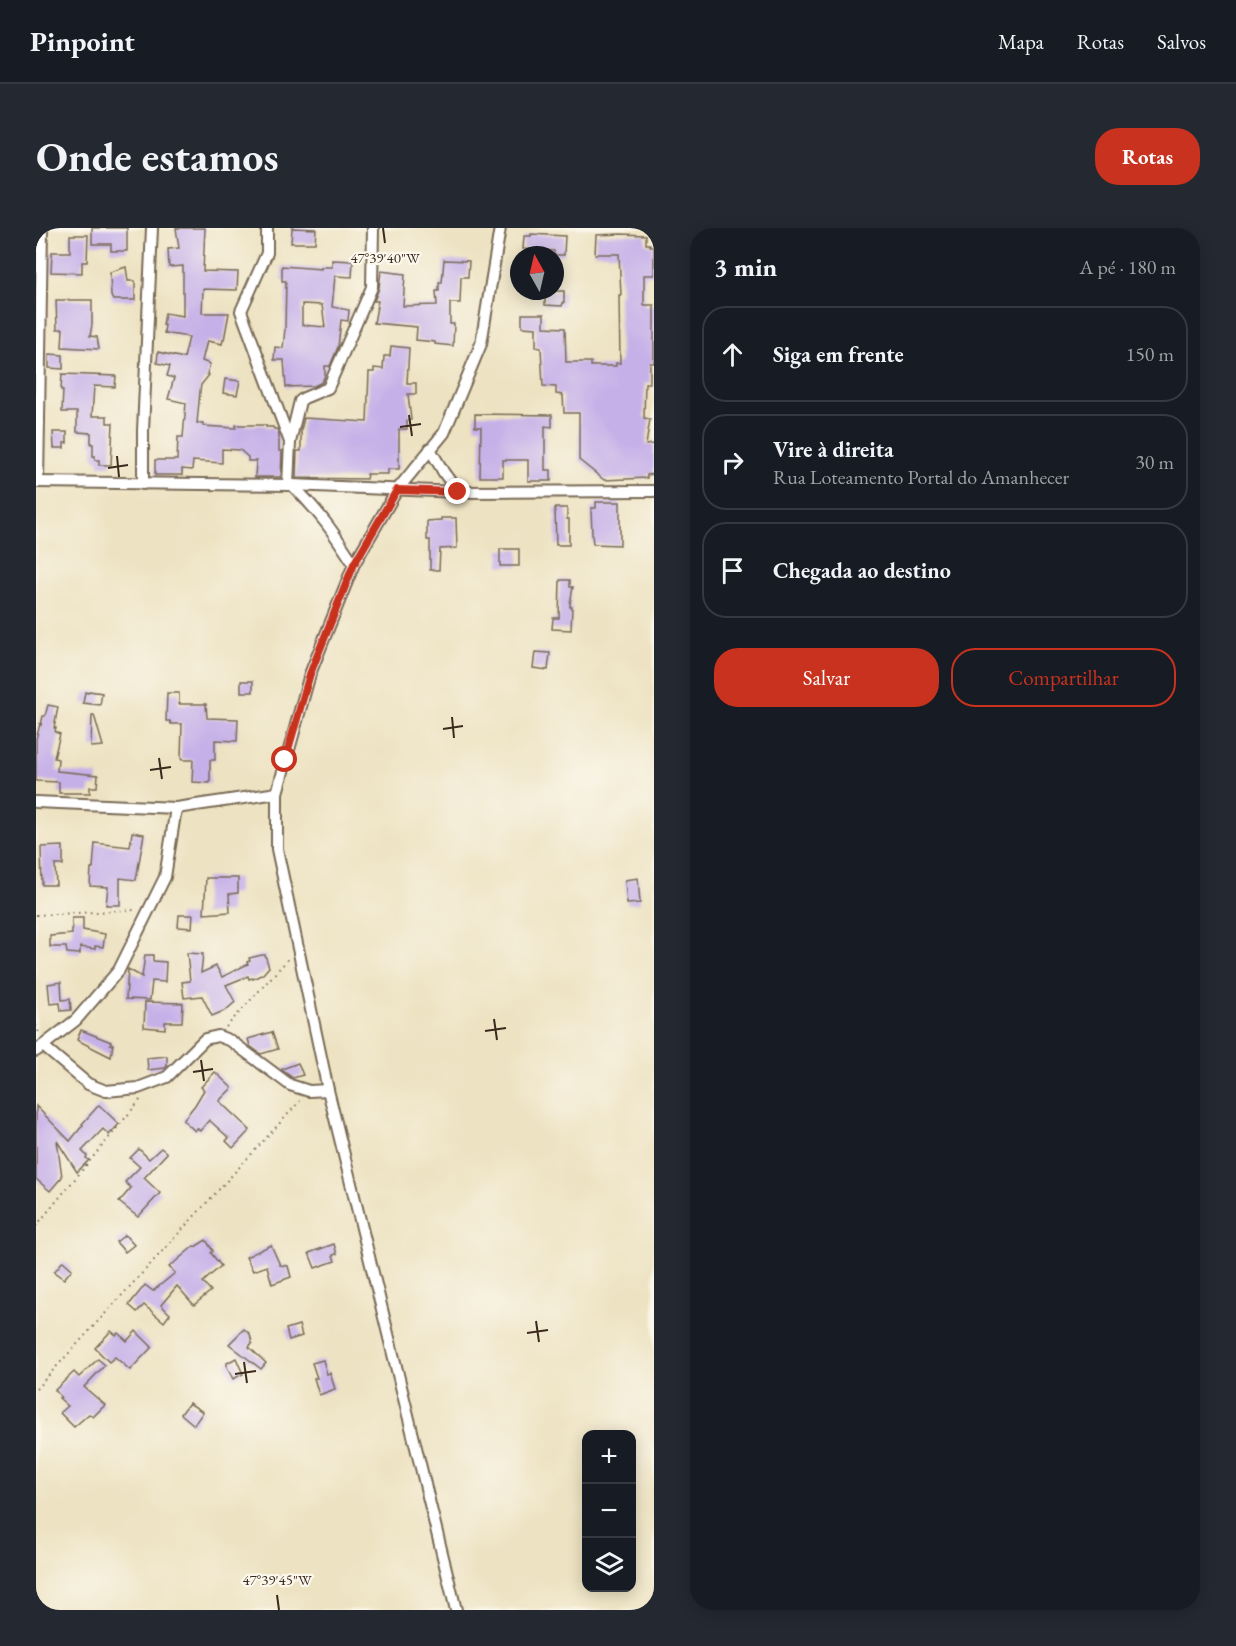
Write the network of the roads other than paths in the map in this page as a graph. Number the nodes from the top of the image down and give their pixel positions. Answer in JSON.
{"nodes":[{"id":1,"x":42,"y":228,"type":"edge"},
{"id":2,"x":152,"y":228,"type":"edge"},
{"id":3,"x":267,"y":228,"type":"edge"},
{"id":4,"x":373,"y":228,"type":"edge"},
{"id":5,"x":500,"y":228,"type":"edge"},
{"id":6,"x":291,"y":442,"type":"junction"},
{"id":7,"x":430,"y":449,"type":"junction"},
{"id":8,"x":37,"y":482,"type":"edge"},
{"id":9,"x":143,"y":484,"type":"junction"},
{"id":10,"x":290,"y":485,"type":"junction"},
{"id":11,"x":397,"y":490,"type":"junction"},
{"id":12,"x":654,"y":491,"type":"edge"},
{"id":13,"x":458,"y":492,"type":"junction"},
{"id":14,"x":354,"y":564,"type":"junction"},
{"id":15,"x":277,"y":793,"type":"junction"},
{"id":16,"x":36,"y":802,"type":"edge"},
{"id":17,"x":176,"y":808,"type":"junction"},
{"id":18,"x":40,"y":1049,"type":"edge"},
{"id":19,"x":328,"y":1090,"type":"junction"},
{"id":20,"x":456,"y":1610,"type":"edge"}],
"edges":[{"from":1,"to":8,"type":"street"},
{"from":2,"to":9,"type":"street"},
{"from":3,"to":6,"type":"street"},
{"from":4,"to":6,"type":"street"},
{"from":5,"to":7,"type":"street"},
{"from":6,"to":10,"type":"street"},
{"from":7,"to":11,"type":"street"},
{"from":7,"to":13,"type":"street"},
{"from":8,"to":9,"type":"street"},
{"from":9,"to":10,"type":"street"},
{"from":10,"to":11,"type":"street"},
{"from":10,"to":14,"type":"street"},
{"from":11,"to":13,"type":"street"},
{"from":11,"to":14,"type":"street"},
{"from":12,"to":13,"type":"street"},
{"from":14,"to":15,"type":"street"},
{"from":15,"to":17,"type":"street"},
{"from":15,"to":19,"type":"street"},
{"from":16,"to":17,"type":"street"},
{"from":17,"to":18,"type":"street"},
{"from":18,"to":19,"type":"street"},
{"from":19,"to":20,"type":"street"}]}
